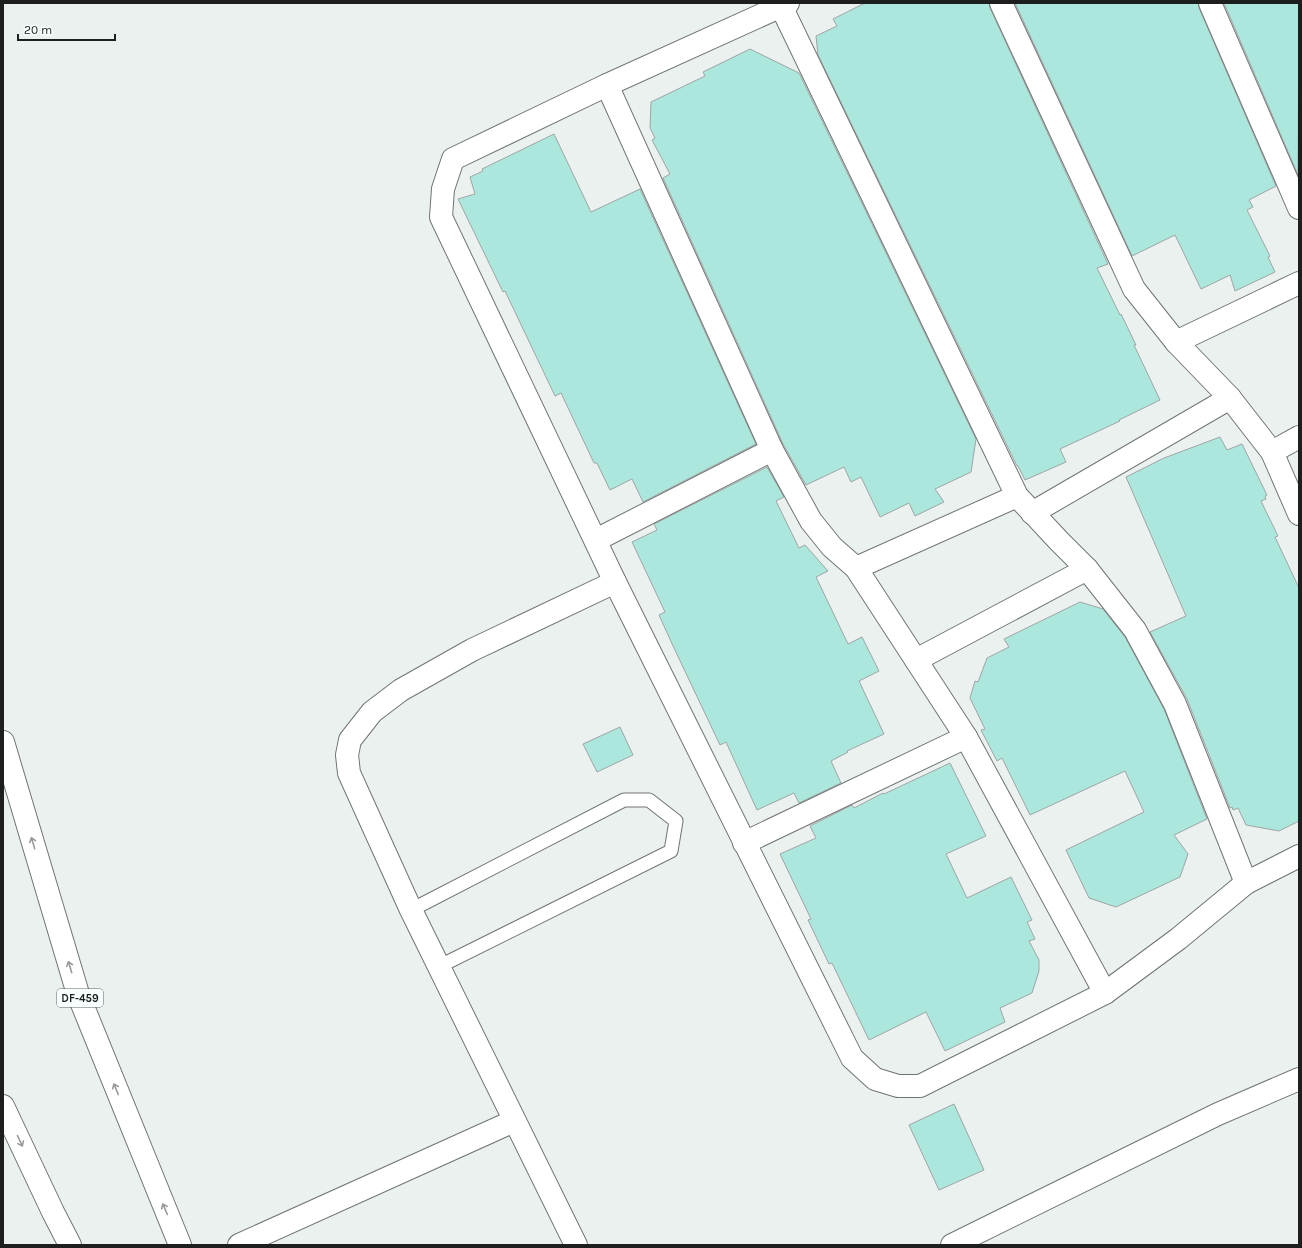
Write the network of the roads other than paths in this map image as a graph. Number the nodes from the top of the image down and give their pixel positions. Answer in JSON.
{"nodes":[{"id":1,"x":1001,"y":3,"type":"edge"},
{"id":2,"x":1210,"y":3,"type":"edge"},
{"id":3,"x":784,"y":5,"type":"edge"},
{"id":4,"x":607,"y":85,"type":"junction"},
{"id":5,"x":1299,"y":208,"type":"edge"},
{"id":6,"x":1299,"y":283,"type":"edge"},
{"id":7,"x":1176,"y":342,"type":"junction"},
{"id":8,"x":1230,"y":398,"type":"junction"},
{"id":9,"x":1299,"y":437,"type":"edge"},
{"id":10,"x":772,"y":450,"type":"junction"},
{"id":11,"x":1272,"y":452,"type":"junction"},
{"id":12,"x":1017,"y":496,"type":"junction"},
{"id":13,"x":1032,"y":513,"type":"junction"},
{"id":14,"x":1299,"y":514,"type":"edge"},
{"id":15,"x":596,"y":540,"type":"junction"},
{"id":16,"x":856,"y":568,"type":"junction"},
{"id":17,"x":1088,"y":570,"type":"junction"},
{"id":18,"x":615,"y":582,"type":"junction"},
{"id":19,"x":916,"y":660,"type":"junction"},
{"id":20,"x":966,"y":737,"type":"junction"},
{"id":21,"x":3,"y":742,"type":"edge"},
{"id":22,"x":744,"y":842,"type":"junction"},
{"id":23,"x":1299,"y":856,"type":"edge"},
{"id":24,"x":1246,"y":883,"type":"junction"},
{"id":25,"x":411,"y":910,"type":"junction"},
{"id":26,"x":440,"y":966,"type":"junction"},
{"id":27,"x":1105,"y":993,"type":"junction"},
{"id":28,"x":1299,"y":1079,"type":"edge"},
{"id":29,"x":3,"y":1106,"type":"edge"},
{"id":30,"x":514,"y":1122,"type":"junction"},
{"id":31,"x":70,"y":1245,"type":"edge"},
{"id":32,"x":180,"y":1245,"type":"edge"},
{"id":33,"x":240,"y":1245,"type":"edge"},
{"id":34,"x":576,"y":1245,"type":"edge"},
{"id":35,"x":952,"y":1245,"type":"edge"}],
"edges":[{"from":1,"to":7,"type":"street"},
{"from":2,"to":5,"type":"street"},
{"from":3,"to":4,"type":"street"},
{"from":3,"to":12,"type":"street"},
{"from":4,"to":10,"type":"street"},
{"from":4,"to":15,"type":"street"},
{"from":6,"to":7,"type":"street"},
{"from":7,"to":8,"type":"street"},
{"from":8,"to":11,"type":"street"},
{"from":8,"to":13,"type":"street"},
{"from":9,"to":11,"type":"street"},
{"from":10,"to":15,"type":"street"},
{"from":10,"to":16,"type":"street"},
{"from":11,"to":14,"type":"street"},
{"from":12,"to":13,"type":"street"},
{"from":12,"to":16,"type":"street"},
{"from":13,"to":17,"type":"street"},
{"from":15,"to":18,"type":"street"},
{"from":16,"to":19,"type":"street"},
{"from":17,"to":19,"type":"street"},
{"from":17,"to":24,"type":"street"},
{"from":18,"to":22,"type":"street"},
{"from":18,"to":25,"type":"street"},
{"from":19,"to":20,"type":"street"},
{"from":20,"to":22,"type":"street"},
{"from":20,"to":27,"type":"street"},
{"from":32,"to":21,"type":"street","number":"DF-459","one_way":true},
{"from":22,"to":27,"type":"street"},
{"from":23,"to":24,"type":"street"},
{"from":24,"to":27,"type":"street"},
{"from":25,"to":26,"type":"street"},
{"from":25,"to":26,"type":"lane"},
{"from":26,"to":30,"type":"street"},
{"from":28,"to":35,"type":"street"},
{"from":29,"to":31,"type":"street","one_way":true},
{"from":30,"to":33,"type":"street"},
{"from":30,"to":34,"type":"street"}]}
